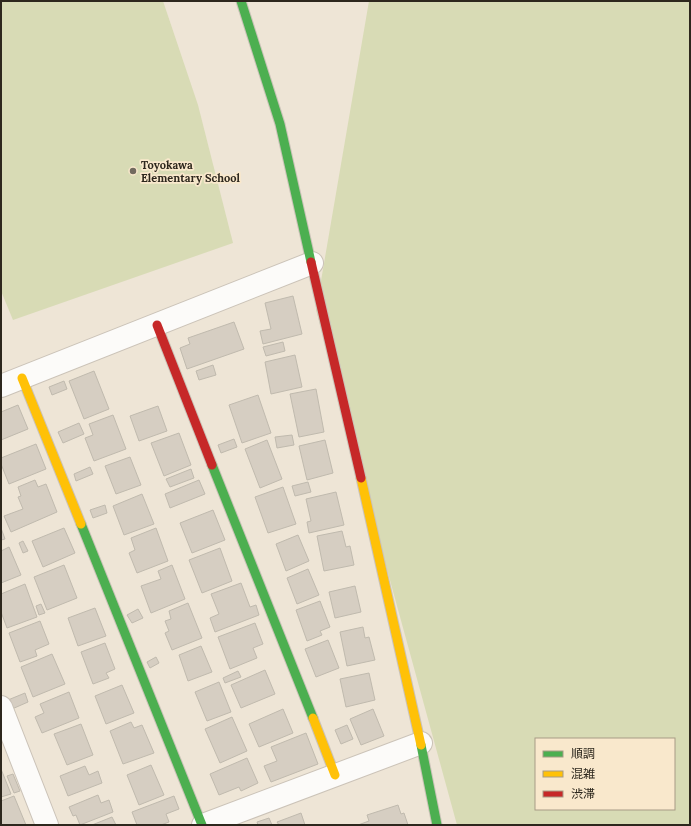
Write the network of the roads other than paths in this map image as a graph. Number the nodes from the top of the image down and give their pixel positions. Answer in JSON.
{"nodes":[{"id":1,"x":242,"y":1,"type":"edge"},
{"id":2,"x":312,"y":263,"type":"junction"},
{"id":3,"x":157,"y":325,"type":"junction"},
{"id":4,"x":22,"y":378,"type":"junction"},
{"id":5,"x":1,"y":386,"type":"edge"},
{"id":6,"x":1,"y":707,"type":"edge"},
{"id":7,"x":421,"y":743,"type":"junction"},
{"id":8,"x":335,"y":775,"type":"junction"},
{"id":9,"x":47,"y":825,"type":"edge"},
{"id":10,"x":202,"y":825,"type":"edge"},
{"id":11,"x":437,"y":825,"type":"edge"}],
"edges":[{"from":1,"to":2,"type":"street"},
{"from":2,"to":3,"type":"street"},
{"from":2,"to":7,"type":"street"},
{"from":3,"to":4,"type":"street"},
{"from":3,"to":8,"type":"street"},
{"from":4,"to":5,"type":"street"},
{"from":4,"to":10,"type":"street"},
{"from":6,"to":9,"type":"street"},
{"from":7,"to":8,"type":"street"},
{"from":7,"to":11,"type":"street"},
{"from":8,"to":10,"type":"street"}]}
